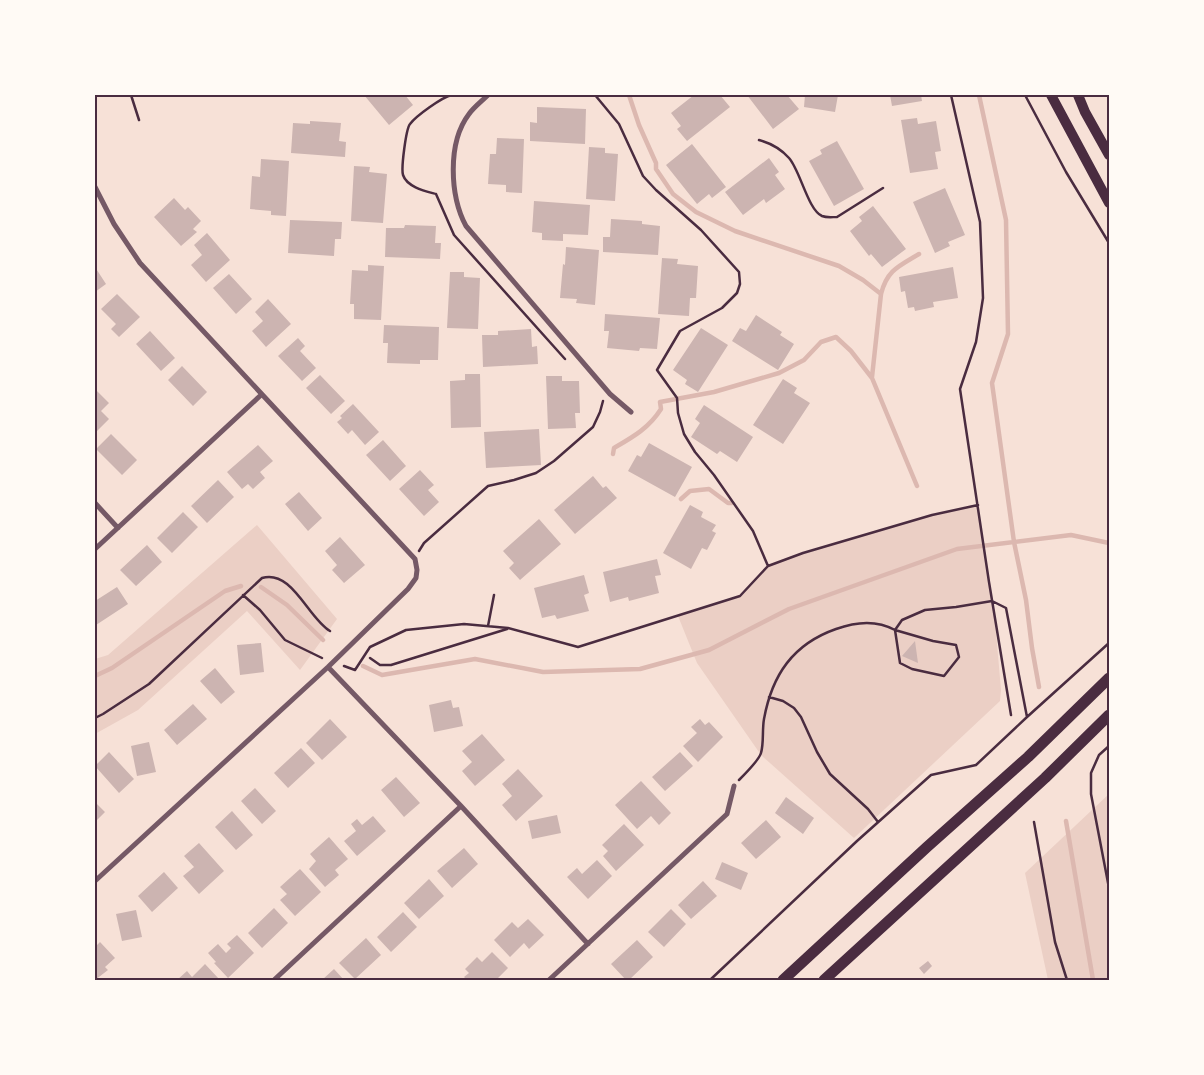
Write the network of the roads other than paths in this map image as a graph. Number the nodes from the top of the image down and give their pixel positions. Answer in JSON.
{"nodes":[{"id":1,"x":488,"y":95,"type":"edge"},
{"id":2,"x":1051,"y":95,"type":"edge"},
{"id":3,"x":1078,"y":95,"type":"edge"},
{"id":4,"x":1109,"y":155,"type":"edge"},
{"id":5,"x":95,"y":187,"type":"edge"},
{"id":6,"x":1109,"y":203,"type":"edge"},
{"id":7,"x":261,"y":395,"type":"junction"},
{"id":8,"x":630,"y":412,"type":"dead end"},
{"id":9,"x":95,"y":503,"type":"edge"},
{"id":10,"x":118,"y":528,"type":"junction"},
{"id":11,"x":95,"y":549,"type":"edge"},
{"id":12,"x":330,"y":665,"type":"junction"},
{"id":13,"x":1109,"y":678,"type":"edge"},
{"id":14,"x":1109,"y":715,"type":"edge"},
{"id":15,"x":734,"y":786,"type":"road end"},
{"id":16,"x":461,"y":806,"type":"junction"},
{"id":17,"x":95,"y":881,"type":"edge"},
{"id":18,"x":588,"y":944,"type":"junction"},
{"id":19,"x":274,"y":980,"type":"edge"},
{"id":20,"x":549,"y":980,"type":"edge"},
{"id":21,"x":783,"y":980,"type":"edge"},
{"id":22,"x":824,"y":980,"type":"edge"}],
"edges":[{"from":1,"to":8,"type":"street"},
{"from":2,"to":6,"type":"main road"},
{"from":3,"to":4,"type":"main road"},
{"from":5,"to":7,"type":"street"},
{"from":7,"to":10,"type":"street"},
{"from":7,"to":12,"type":"street"},
{"from":9,"to":10,"type":"street"},
{"from":10,"to":11,"type":"street"},
{"from":12,"to":16,"type":"street"},
{"from":12,"to":17,"type":"street"},
{"from":13,"to":21,"type":"highway"},
{"from":14,"to":22,"type":"highway"},
{"from":15,"to":18,"type":"street"},
{"from":16,"to":18,"type":"street"},
{"from":16,"to":19,"type":"street"},
{"from":18,"to":20,"type":"street"}]}
